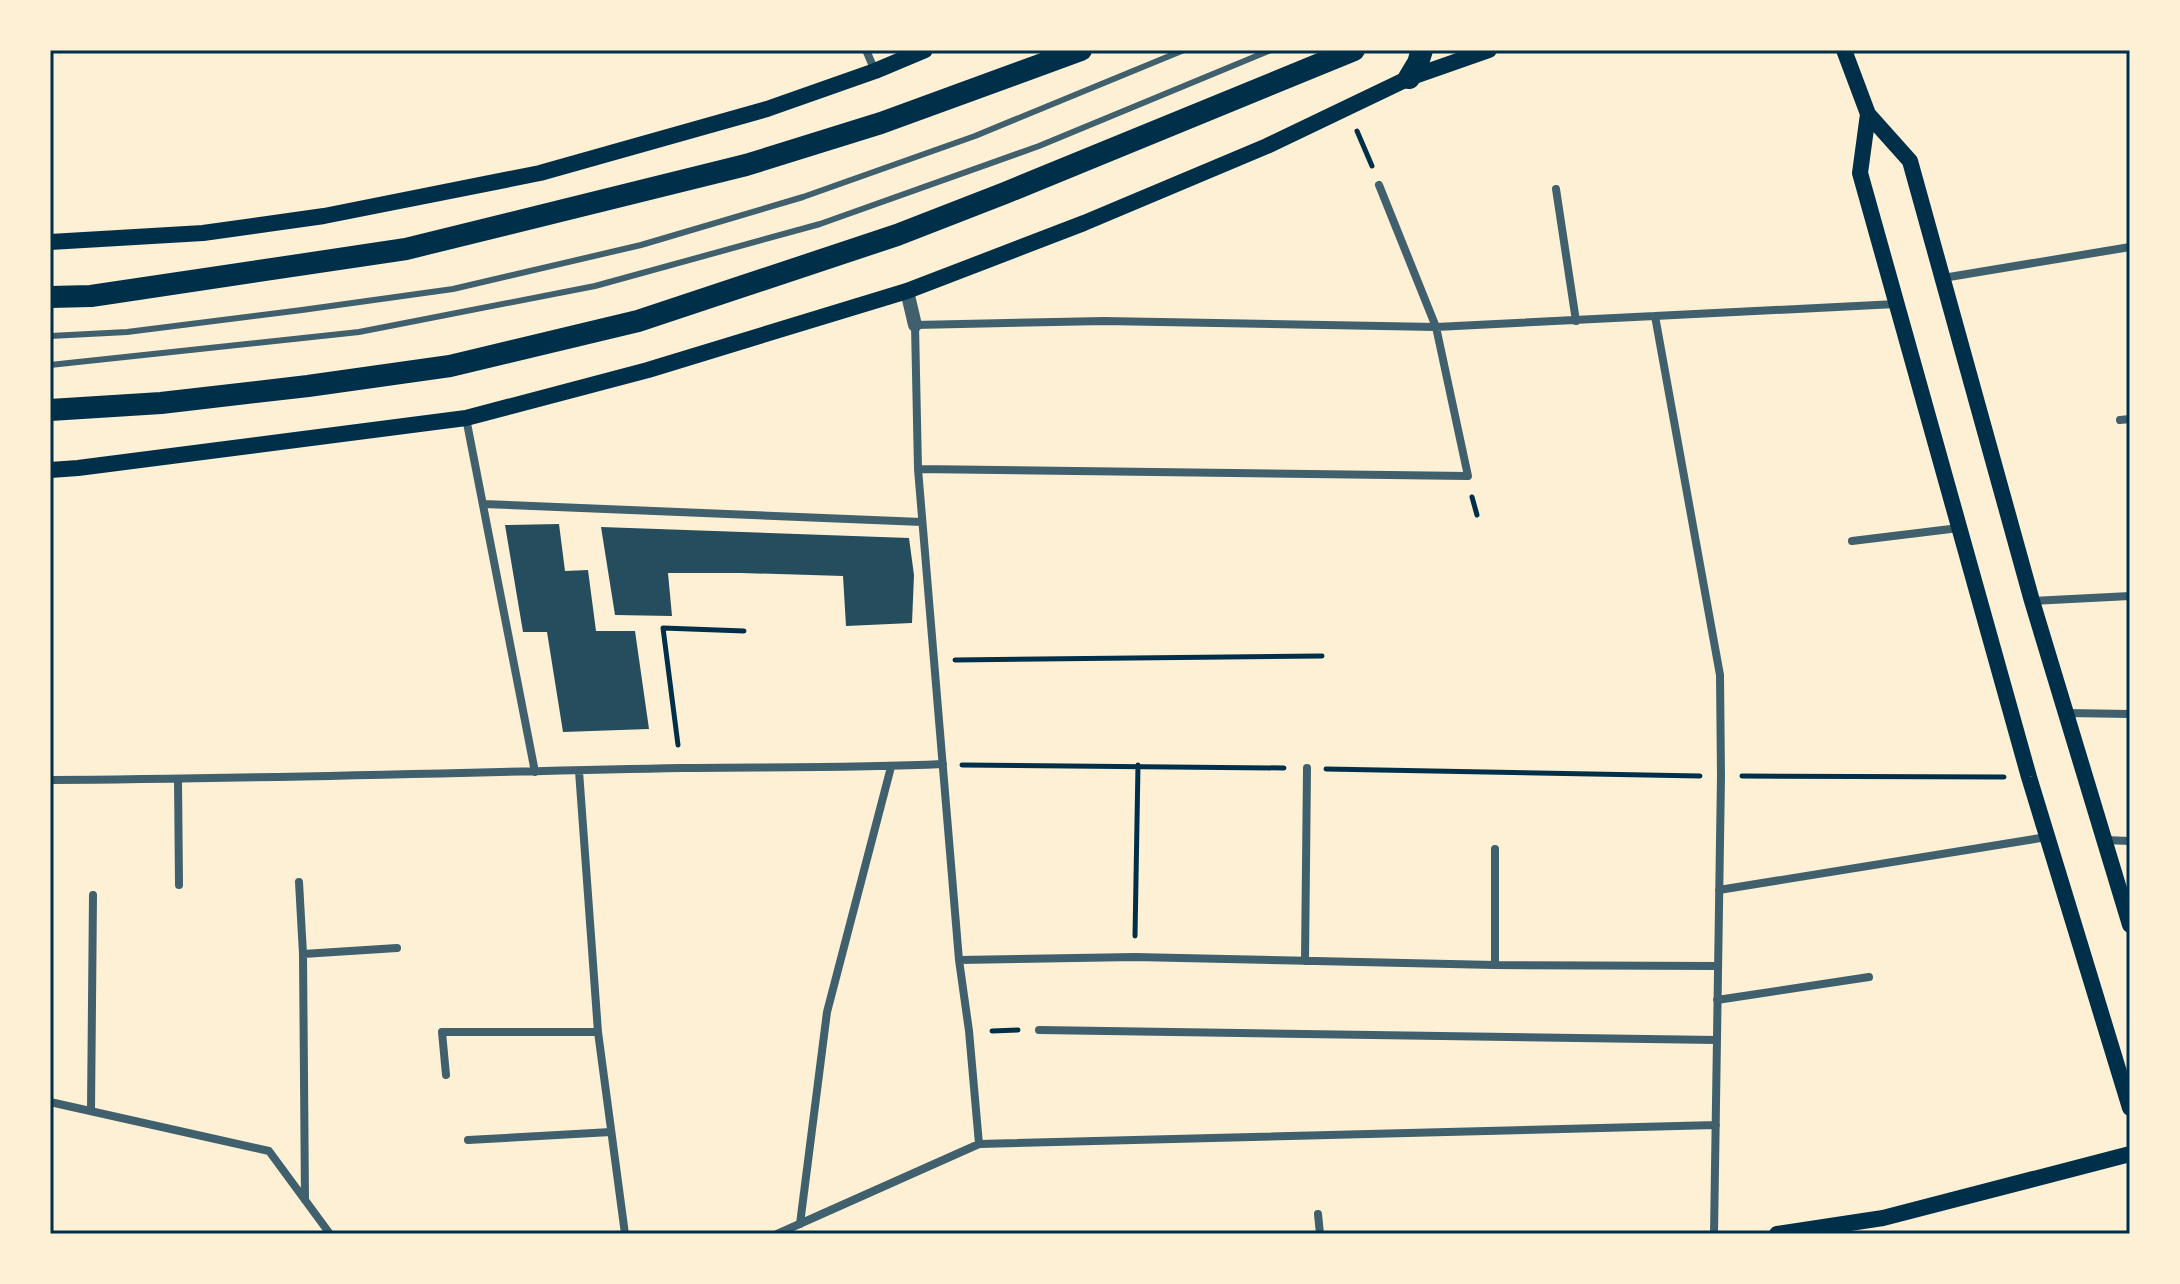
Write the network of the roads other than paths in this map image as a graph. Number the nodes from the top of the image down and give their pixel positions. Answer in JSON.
{"nodes":[{"id":1,"x":866,"y":50,"type":"edge"},
{"id":2,"x":925,"y":50,"type":"edge"},
{"id":3,"x":1081,"y":50,"type":"edge"},
{"id":4,"x":1184,"y":50,"type":"edge"},
{"id":5,"x":1271,"y":50,"type":"edge"},
{"id":6,"x":1354,"y":50,"type":"edge"},
{"id":7,"x":1489,"y":50,"type":"edge"},
{"id":8,"x":1844,"y":50,"type":"edge"},
{"id":9,"x":1416,"y":64,"type":"edge"},
{"id":10,"x":875,"y":71,"type":"junction"},
{"id":11,"x":1868,"y":114,"type":"junction"},
{"id":12,"x":1379,"y":185,"type":"road end"},
{"id":13,"x":1556,"y":189,"type":"dead end"},
{"id":14,"x":50,"y":242,"type":"edge"},
{"id":15,"x":2130,"y":247,"type":"edge"},
{"id":16,"x":1943,"y":278,"type":"junction"},
{"id":17,"x":907,"y":291,"type":"junction"},
{"id":18,"x":50,"y":297,"type":"edge"},
{"id":19,"x":1896,"y":304,"type":"junction"},
{"id":20,"x":1655,"y":316,"type":"junction"},
{"id":21,"x":1576,"y":321,"type":"junction"},
{"id":22,"x":915,"y":325,"type":"junction"},
{"id":23,"x":1436,"y":327,"type":"junction"},
{"id":24,"x":50,"y":336,"type":"edge"},
{"id":25,"x":50,"y":365,"type":"edge"},
{"id":26,"x":50,"y":410,"type":"edge"},
{"id":27,"x":466,"y":418,"type":"junction"},
{"id":28,"x":2130,"y":419,"type":"edge"},
{"id":29,"x":2120,"y":420,"type":"dead end"},
{"id":30,"x":918,"y":469,"type":"junction"},
{"id":31,"x":50,"y":470,"type":"edge"},
{"id":32,"x":483,"y":504,"type":"junction"},
{"id":33,"x":922,"y":522,"type":"junction"},
{"id":34,"x":1959,"y":528,"type":"junction"},
{"id":35,"x":1852,"y":541,"type":"dead end"},
{"id":36,"x":2130,"y":596,"type":"edge"},
{"id":37,"x":2032,"y":601,"type":"junction"},
{"id":38,"x":2066,"y":713,"type":"junction"},
{"id":39,"x":2130,"y":714,"type":"edge"},
{"id":40,"x":943,"y":764,"type":"junction"},
{"id":41,"x":891,"y":767,"type":"junction"},
{"id":42,"x":1307,"y":768,"type":"road end"},
{"id":43,"x":579,"y":771,"type":"junction"},
{"id":44,"x":535,"y":772,"type":"junction"},
{"id":45,"x":178,"y":779,"type":"junction"},
{"id":46,"x":50,"y":780,"type":"edge"},
{"id":47,"x":2048,"y":837,"type":"junction"},
{"id":48,"x":2104,"y":840,"type":"junction"},
{"id":49,"x":2130,"y":841,"type":"edge"},
{"id":50,"x":1495,"y":849,"type":"dead end"},
{"id":51,"x":299,"y":882,"type":"dead end"},
{"id":52,"x":179,"y":885,"type":"dead end"},
{"id":53,"x":1719,"y":890,"type":"junction"},
{"id":54,"x":93,"y":895,"type":"dead end"},
{"id":55,"x":2130,"y":925,"type":"edge"},
{"id":56,"x":397,"y":948,"type":"dead end"},
{"id":57,"x":303,"y":954,"type":"junction"},
{"id":58,"x":959,"y":960,"type":"junction"},
{"id":59,"x":1305,"y":961,"type":"junction"},
{"id":60,"x":1495,"y":965,"type":"junction"},
{"id":61,"x":1718,"y":966,"type":"junction"},
{"id":62,"x":1869,"y":977,"type":"dead end"},
{"id":63,"x":1717,"y":1000,"type":"junction"},
{"id":64,"x":1039,"y":1030,"type":"road end"},
{"id":65,"x":598,"y":1032,"type":"junction"},
{"id":66,"x":1717,"y":1040,"type":"junction"},
{"id":67,"x":446,"y":1075,"type":"dead end"},
{"id":68,"x":50,"y":1102,"type":"edge"},
{"id":69,"x":2130,"y":1108,"type":"edge"},
{"id":70,"x":91,"y":1111,"type":"junction"},
{"id":71,"x":1716,"y":1125,"type":"junction"},
{"id":72,"x":611,"y":1132,"type":"junction"},
{"id":73,"x":468,"y":1140,"type":"dead end"},
{"id":74,"x":979,"y":1144,"type":"junction"},
{"id":75,"x":2130,"y":1154,"type":"edge"},
{"id":76,"x":305,"y":1200,"type":"junction"},
{"id":77,"x":1318,"y":1214,"type":"dead end"},
{"id":78,"x":800,"y":1224,"type":"junction"},
{"id":79,"x":330,"y":1234,"type":"edge"},
{"id":80,"x":625,"y":1234,"type":"edge"},
{"id":81,"x":777,"y":1234,"type":"edge"},
{"id":82,"x":1320,"y":1234,"type":"edge"},
{"id":83,"x":1714,"y":1234,"type":"edge"},
{"id":84,"x":1777,"y":1234,"type":"edge"}],
"edges":[{"from":1,"to":10,"type":"street"},
{"from":2,"to":10,"type":"main road"},
{"from":3,"to":18,"type":"highway"},
{"from":4,"to":24,"type":"lane"},
{"from":5,"to":25,"type":"lane"},
{"from":6,"to":26,"type":"highway"},
{"from":7,"to":9,"type":"main road"},
{"from":8,"to":11,"type":"main road"},
{"from":9,"to":17,"type":"main road"},
{"from":10,"to":14,"type":"main road"},
{"from":11,"to":16,"type":"main road"},
{"from":11,"to":19,"type":"main road"},
{"from":12,"to":23,"type":"street"},
{"from":13,"to":21,"type":"street"},
{"from":15,"to":16,"type":"street"},
{"from":16,"to":37,"type":"main road"},
{"from":17,"to":22,"type":"street"},
{"from":17,"to":27,"type":"main road"},
{"from":19,"to":20,"type":"street"},
{"from":19,"to":34,"type":"main road"},
{"from":20,"to":21,"type":"street"},
{"from":20,"to":53,"type":"street"},
{"from":21,"to":23,"type":"street"},
{"from":22,"to":23,"type":"street"},
{"from":22,"to":30,"type":"street"},
{"from":23,"to":30,"type":"street"},
{"from":27,"to":31,"type":"main road"},
{"from":27,"to":32,"type":"street"},
{"from":28,"to":29,"type":"street"},
{"from":30,"to":33,"type":"street"},
{"from":32,"to":33,"type":"street"},
{"from":32,"to":44,"type":"street"},
{"from":33,"to":40,"type":"street"},
{"from":34,"to":35,"type":"street"},
{"from":34,"to":47,"type":"main road"},
{"from":36,"to":37,"type":"street"},
{"from":37,"to":38,"type":"main road"},
{"from":38,"to":39,"type":"street"},
{"from":38,"to":48,"type":"main road"},
{"from":40,"to":41,"type":"street"},
{"from":40,"to":58,"type":"street"},
{"from":41,"to":43,"type":"street"},
{"from":41,"to":78,"type":"street"},
{"from":42,"to":59,"type":"street"},
{"from":43,"to":44,"type":"street"},
{"from":43,"to":65,"type":"street"},
{"from":44,"to":45,"type":"street"},
{"from":45,"to":46,"type":"street"},
{"from":45,"to":52,"type":"street"},
{"from":47,"to":53,"type":"street"},
{"from":47,"to":69,"type":"main road"},
{"from":48,"to":49,"type":"street"},
{"from":48,"to":55,"type":"main road"},
{"from":50,"to":60,"type":"street"},
{"from":51,"to":57,"type":"street"},
{"from":53,"to":61,"type":"street"},
{"from":54,"to":70,"type":"street"},
{"from":56,"to":57,"type":"street"},
{"from":57,"to":76,"type":"street"},
{"from":58,"to":59,"type":"street"},
{"from":58,"to":74,"type":"street"},
{"from":59,"to":60,"type":"street"},
{"from":60,"to":61,"type":"street"},
{"from":61,"to":63,"type":"street"},
{"from":62,"to":63,"type":"street"},
{"from":63,"to":66,"type":"street"},
{"from":64,"to":66,"type":"street"},
{"from":65,"to":67,"type":"street"},
{"from":65,"to":72,"type":"street"},
{"from":66,"to":71,"type":"street"},
{"from":68,"to":70,"type":"street"},
{"from":70,"to":76,"type":"street"},
{"from":71,"to":74,"type":"street"},
{"from":71,"to":83,"type":"street"},
{"from":72,"to":73,"type":"street"},
{"from":72,"to":80,"type":"street"},
{"from":74,"to":78,"type":"street"},
{"from":75,"to":84,"type":"main road"},
{"from":76,"to":79,"type":"street"},
{"from":77,"to":82,"type":"street"},
{"from":78,"to":81,"type":"street"}]}
